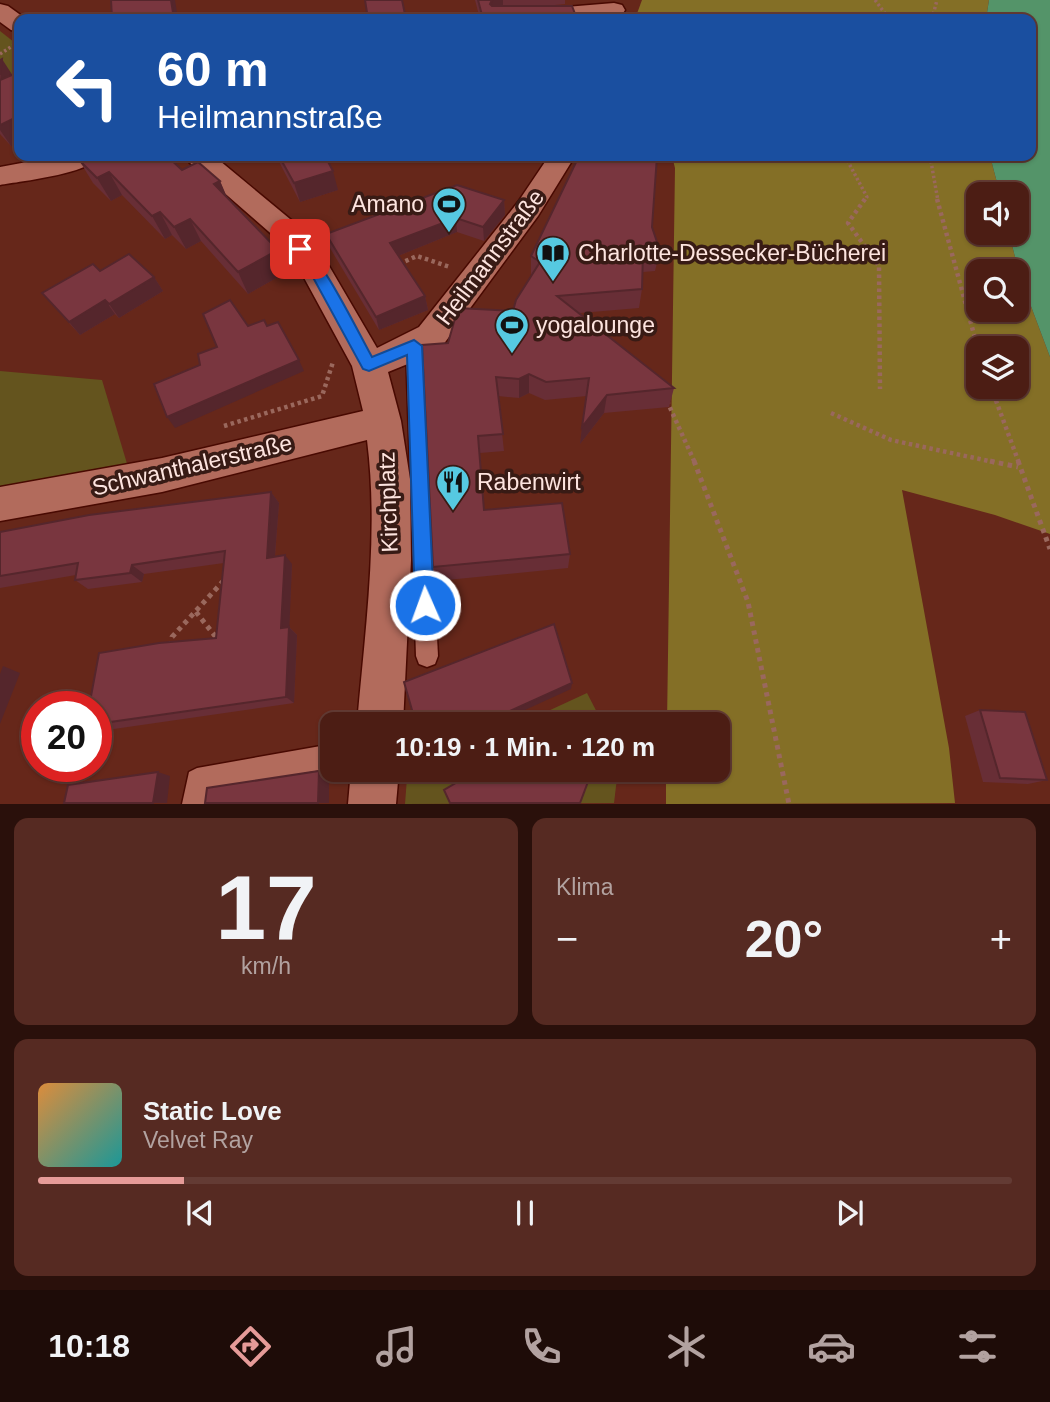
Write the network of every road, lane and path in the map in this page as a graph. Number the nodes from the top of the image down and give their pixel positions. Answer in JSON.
{"nodes":[{"id":1,"x":614,"y":10,"type":"edge"},
{"id":2,"x":565,"y":14,"type":"edge"},
{"id":3,"x":71,"y":161,"type":"edge"},
{"id":4,"x":204,"y":161,"type":"edge"},
{"id":5,"x":559,"y":161,"type":"edge"},
{"id":6,"x":848,"y":161,"type":"edge"},
{"id":7,"x":931,"y":161,"type":"edge"},
{"id":8,"x":0,"y":176,"type":"edge"},
{"id":9,"x":398,"y":265,"type":"edge"},
{"id":10,"x":478,"y":275,"type":"junction"},
{"id":11,"x":974,"y":336,"type":"edge"},
{"id":12,"x":414,"y":346,"type":"junction"},
{"id":13,"x":361,"y":350,"type":"junction"},
{"id":14,"x":662,"y":389,"type":"edge"},
{"id":15,"x":880,"y":389,"type":"dead end"},
{"id":16,"x":995,"y":399,"type":"edge"},
{"id":17,"x":831,"y":413,"type":"dead end"},
{"id":18,"x":383,"y":421,"type":"junction"},
{"id":19,"x":220,"y":428,"type":"dead end"},
{"id":20,"x":1018,"y":467,"type":"junction"},
{"id":21,"x":0,"y":504,"type":"edge"},
{"id":22,"x":1050,"y":549,"type":"edge"},
{"id":23,"x":233,"y":569,"type":"edge"},
{"id":24,"x":226,"y":577,"type":"junction"},
{"id":25,"x":224,"y":596,"type":"edge"},
{"id":26,"x":196,"y":612,"type":"junction"},
{"id":27,"x":222,"y":645,"type":"edge"},
{"id":28,"x":170,"y":651,"type":"edge"},
{"id":29,"x":427,"y":656,"type":"dead end"},
{"id":30,"x":381,"y":712,"type":"edge"},
{"id":31,"x":320,"y":758,"type":"edge"},
{"id":32,"x":374,"y":782,"type":"edge"},
{"id":33,"x":194,"y":803,"type":"edge"},
{"id":34,"x":372,"y":803,"type":"edge"},
{"id":35,"x":789,"y":803,"type":"edge"}],
"edges":[{"from":1,"to":2,"type":"street"},
{"from":3,"to":8,"type":"street"},
{"from":4,"to":13,"type":"street","name":"Kirchplatz"},
{"from":5,"to":10,"type":"street","name":"Heilmannstraße"},
{"from":6,"to":15,"type":"path"},
{"from":7,"to":11,"type":"path"},
{"from":9,"to":10,"type":"path"},
{"from":10,"to":12,"type":"street","name":"Heilmannstraße"},
{"from":12,"to":13,"type":"street","name":"Heilmannstraße"},
{"from":12,"to":29,"type":"lane"},
{"from":13,"to":18,"type":"street","name":"Kirchplatz"},
{"from":13,"to":19,"type":"path"},
{"from":14,"to":35,"type":"path"},
{"from":16,"to":20,"type":"path"},
{"from":17,"to":20,"type":"path"},
{"from":18,"to":21,"type":"street","name":"Schwanthalerstraße"},
{"from":18,"to":30,"type":"street","name":"Kirchplatz"},
{"from":20,"to":22,"type":"path"},
{"from":23,"to":24,"type":"path"},
{"from":24,"to":25,"type":"path"},
{"from":24,"to":26,"type":"path"},
{"from":26,"to":27,"type":"path"},
{"from":26,"to":28,"type":"path"},
{"from":31,"to":33,"type":"lane"},
{"from":32,"to":34,"type":"street"}]}
